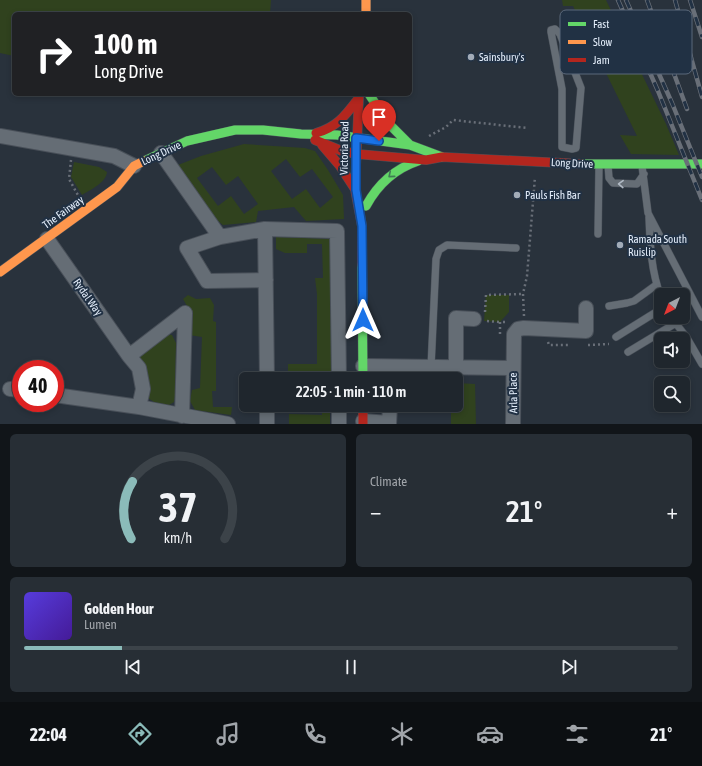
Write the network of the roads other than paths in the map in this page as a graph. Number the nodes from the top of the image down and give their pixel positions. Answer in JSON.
{"nodes":[{"id":1,"x":366,"y":0,"type":"edge"},
{"id":2,"x":366,"y":12,"type":"edge"},
{"id":3,"x":560,"y":34,"type":"edge"},
{"id":4,"x":576,"y":74,"type":"edge"},
{"id":5,"x":358,"y":96,"type":"edge"},
{"id":6,"x":368,"y":96,"type":"edge"},
{"id":7,"x":369,"y":96,"type":"edge"},
{"id":8,"x":369,"y":111,"type":"dead end"},
{"id":9,"x":370,"y":128,"type":"dead end"},
{"id":10,"x":0,"y":136,"type":"edge"},
{"id":11,"x":314,"y":137,"type":"junction"},
{"id":12,"x":356,"y":138,"type":"junction"},
{"id":13,"x":370,"y":139,"type":"junction"},
{"id":14,"x":410,"y":145,"type":"junction"},
{"id":15,"x":567,"y":149,"type":"junction"},
{"id":16,"x":161,"y":153,"type":"junction"},
{"id":17,"x":357,"y":154,"type":"junction"},
{"id":18,"x":442,"y":157,"type":"junction"},
{"id":19,"x":369,"y":159,"type":"junction"},
{"id":20,"x":426,"y":160,"type":"junction"},
{"id":21,"x":566,"y":163,"type":"junction"},
{"id":22,"x":642,"y":163,"type":"junction"},
{"id":23,"x":603,"y":164,"type":"junction"},
{"id":24,"x":702,"y":164,"type":"edge"},
{"id":25,"x":134,"y":166,"type":"junction"},
{"id":26,"x":644,"y":174,"type":"junction"},
{"id":27,"x":367,"y":184,"type":"dead end"},
{"id":28,"x":356,"y":190,"type":"junction"},
{"id":29,"x":366,"y":206,"type":"junction"},
{"id":30,"x":648,"y":213,"type":"junction"},
{"id":31,"x":362,"y":226,"type":"junction"},
{"id":32,"x":265,"y":229,"type":"junction"},
{"id":33,"x":598,"y":234,"type":"dead end"},
{"id":34,"x":220,"y":237,"type":"junction"},
{"id":35,"x":47,"y":239,"type":"junction"},
{"id":36,"x":516,"y":248,"type":"dead end"},
{"id":37,"x":0,"y":272,"type":"edge"},
{"id":38,"x":266,"y":280,"type":"junction"},
{"id":39,"x":656,"y":285,"type":"junction"},
{"id":40,"x":657,"y":288,"type":"edge"},
{"id":41,"x":609,"y":306,"type":"dead end"},
{"id":42,"x":586,"y":308,"type":"dead end"},
{"id":43,"x":654,"y":313,"type":"edge"},
{"id":44,"x":702,"y":317,"type":"edge"},
{"id":45,"x":474,"y":319,"type":"dead end"},
{"id":46,"x":668,"y":324,"type":"edge"},
{"id":47,"x":677,"y":324,"type":"edge"},
{"id":48,"x":616,"y":337,"type":"dead end"},
{"id":49,"x":628,"y":352,"type":"dead end"},
{"id":50,"x":129,"y":356,"type":"junction"},
{"id":51,"x":702,"y":364,"type":"edge"},
{"id":52,"x":431,"y":367,"type":"junction"},
{"id":53,"x":456,"y":367,"type":"junction"},
{"id":54,"x":514,"y":368,"type":"junction"},
{"id":55,"x":267,"y":372,"type":"edge"},
{"id":56,"x":339,"y":372,"type":"edge"},
{"id":57,"x":363,"y":372,"type":"edge"},
{"id":58,"x":374,"y":372,"type":"edge"},
{"id":59,"x":64,"y":396,"type":"edge"},
{"id":60,"x":139,"y":407,"type":"junction"},
{"id":61,"x":267,"y":412,"type":"edge"},
{"id":62,"x":339,"y":412,"type":"edge"},
{"id":63,"x":390,"y":412,"type":"edge"},
{"id":64,"x":182,"y":416,"type":"junction"},
{"id":65,"x":363,"y":422,"type":"edge"},
{"id":66,"x":228,"y":424,"type":"edge"},
{"id":67,"x":267,"y":424,"type":"edge"},
{"id":68,"x":339,"y":424,"type":"edge"},
{"id":69,"x":389,"y":424,"type":"edge"},
{"id":70,"x":513,"y":424,"type":"edge"}],
"edges":[{"from":1,"to":2,"type":"street"},
{"from":3,"to":15,"type":"lane"},
{"from":4,"to":15,"type":"lane"},
{"from":5,"to":11,"type":"street"},
{"from":5,"to":12,"type":"street","name":"Victoria Road"},
{"from":6,"to":8,"type":"street"},
{"from":7,"to":14,"type":"street"},
{"from":9,"to":13,"type":"street"},
{"from":10,"to":25,"type":"street","name":"Long Drive"},
{"from":11,"to":12,"type":"street","name":"Long Drive"},
{"from":11,"to":16,"type":"street","name":"Long Drive"},
{"from":11,"to":17,"type":"street","name":"Long Drive"},
{"from":11,"to":28,"type":"street"},
{"from":12,"to":13,"type":"street","name":"Long Drive"},
{"from":12,"to":17,"type":"street","name":"Victoria Road"},
{"from":13,"to":14,"type":"street","name":"Long Drive"},
{"from":13,"to":19,"type":"street"},
{"from":14,"to":18,"type":"street","name":"Long Drive"},
{"from":15,"to":21,"type":"lane"},
{"from":16,"to":25,"type":"street","name":"Long Drive"},
{"from":16,"to":34,"type":"street"},
{"from":17,"to":19,"type":"street","name":"Long Drive"},
{"from":17,"to":28,"type":"street","name":"Victoria Road"},
{"from":18,"to":20,"type":"street","name":"Long Drive"},
{"from":18,"to":21,"type":"street","name":"Long Drive"},
{"from":19,"to":20,"type":"street","name":"Long Drive"},
{"from":20,"to":29,"type":"street","one_way":true},
{"from":21,"to":23,"type":"street","name":"Long Drive"},
{"from":22,"to":23,"type":"street","name":"Long Drive"},
{"from":22,"to":24,"type":"street","name":"Long Drive"},
{"from":22,"to":26,"type":"lane"},
{"from":26,"to":23,"type":"lane","one_way":true},
{"from":23,"to":33,"type":"lane"},
{"from":25,"to":35,"type":"street","name":"The Fairway"},
{"from":26,"to":30,"type":"lane"},
{"from":27,"to":29,"type":"street","name":"Victoria Road"},
{"from":28,"to":31,"type":"street","name":"Victoria Road"},
{"from":29,"to":31,"type":"street","name":"Victoria Road"},
{"from":30,"to":39,"type":"lane"},
{"from":30,"to":44,"type":"lane"},
{"from":31,"to":57,"type":"street","name":"Victoria Road"},
{"from":32,"to":34,"type":"street"},
{"from":32,"to":38,"type":"street"},
{"from":32,"to":56,"type":"street"},
{"from":34,"to":38,"type":"street"},
{"from":35,"to":37,"type":"street","name":"The Fairway"},
{"from":35,"to":50,"type":"street","name":"Rydal Way"},
{"from":36,"to":52,"type":"lane"},
{"from":38,"to":55,"type":"street"},
{"from":39,"to":40,"type":"lane"},
{"from":39,"to":41,"type":"lane"},
{"from":42,"to":54,"type":"street"},
{"from":43,"to":48,"type":"lane"},
{"from":45,"to":53,"type":"street"},
{"from":46,"to":49,"type":"lane"},
{"from":47,"to":51,"type":"lane"},
{"from":50,"to":60,"type":"street","name":"Rydal Way"},
{"from":50,"to":64,"type":"street"},
{"from":52,"to":53,"type":"street","name":"Arla Place"},
{"from":52,"to":58,"type":"street","name":"Arla Place"},
{"from":53,"to":54,"type":"street","name":"Arla Place"},
{"from":54,"to":70,"type":"street","name":"Arla Place"},
{"from":59,"to":60,"type":"street"},
{"from":60,"to":64,"type":"street"},
{"from":61,"to":67,"type":"street"},
{"from":62,"to":68,"type":"street"},
{"from":63,"to":69,"type":"street"},
{"from":64,"to":66,"type":"street"},
{"from":65,"to":69,"type":"street"}]}
